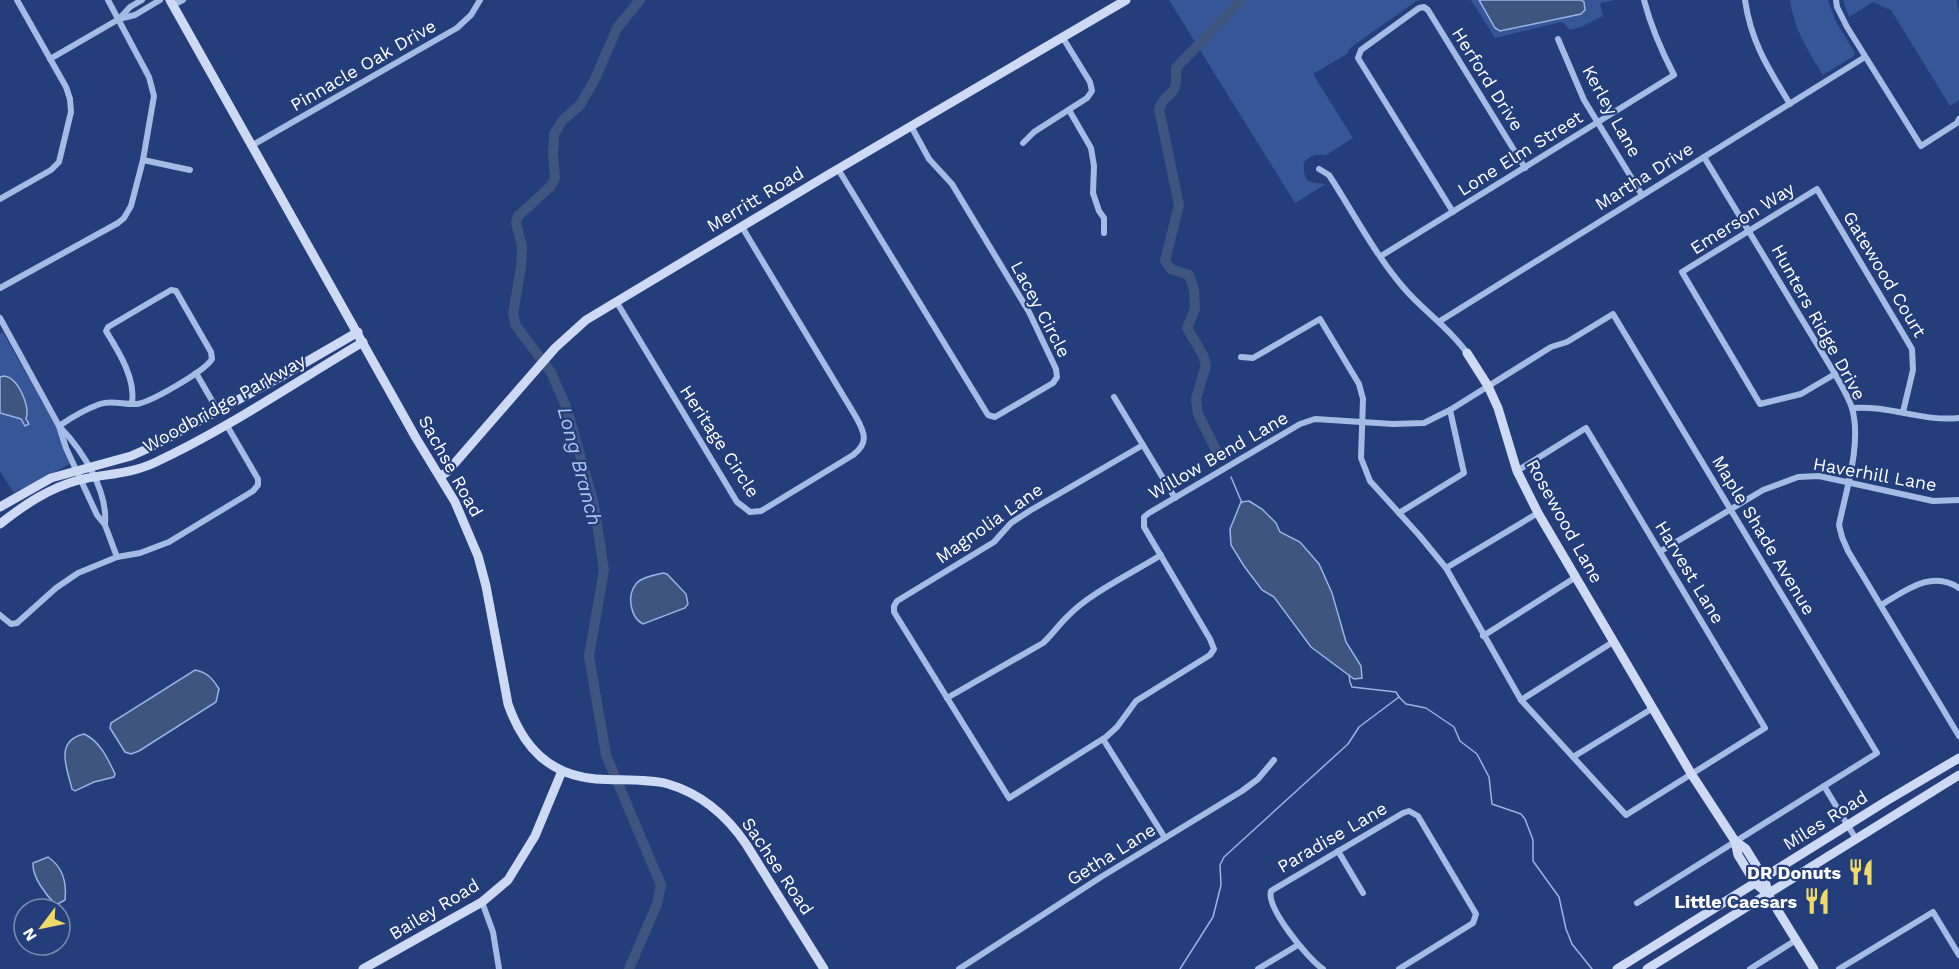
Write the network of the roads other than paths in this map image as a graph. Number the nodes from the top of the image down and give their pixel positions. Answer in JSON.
{"nodes":[{"id":1,"x":17,"y":0,"type":"edge"},
{"id":2,"x":108,"y":0,"type":"edge"},
{"id":3,"x":142,"y":0,"type":"edge"},
{"id":4,"x":160,"y":0,"type":"edge"},
{"id":5,"x":183,"y":0,"type":"edge"},
{"id":6,"x":480,"y":0,"type":"edge"},
{"id":7,"x":1126,"y":0,"type":"edge"},
{"id":8,"x":1644,"y":0,"type":"edge"},
{"id":9,"x":1745,"y":0,"type":"edge"},
{"id":10,"x":1836,"y":0,"type":"edge"},
{"id":11,"x":172,"y":3,"type":"edge"},
{"id":12,"x":119,"y":19,"type":"junction"},
{"id":13,"x":1063,"y":38,"type":"junction"},
{"id":14,"x":1558,"y":39,"type":"dead end"},
{"id":15,"x":1865,"y":57,"type":"junction"},
{"id":16,"x":50,"y":58,"type":"junction"},
{"id":17,"x":1790,"y":104,"type":"junction"},
{"id":18,"x":1069,"y":110,"type":"junction"},
{"id":19,"x":1959,"y":119,"type":"edge"},
{"id":20,"x":1598,"y":123,"type":"junction"},
{"id":21,"x":911,"y":126,"type":"junction"},
{"id":22,"x":1023,"y":143,"type":"dead end"},
{"id":23,"x":252,"y":146,"type":"junction"},
{"id":24,"x":1704,"y":157,"type":"junction"},
{"id":25,"x":143,"y":160,"type":"junction"},
{"id":26,"x":1525,"y":168,"type":"junction"},
{"id":27,"x":838,"y":169,"type":"junction"},
{"id":28,"x":1319,"y":169,"type":"dead end"},
{"id":29,"x":190,"y":170,"type":"dead end"},
{"id":30,"x":1817,"y":189,"type":"joint"},
{"id":31,"x":1642,"y":195,"type":"junction"},
{"id":32,"x":0,"y":199,"type":"edge"},
{"id":33,"x":1453,"y":212,"type":"junction"},
{"id":34,"x":742,"y":227,"type":"junction"},
{"id":35,"x":1749,"y":230,"type":"junction"},
{"id":36,"x":1104,"y":233,"type":"dead end"},
{"id":37,"x":1381,"y":256,"type":"junction"},
{"id":38,"x":0,"y":288,"type":"edge"},
{"id":39,"x":616,"y":301,"type":"junction"},
{"id":40,"x":0,"y":318,"type":"edge"},
{"id":41,"x":1440,"y":321,"type":"junction"},
{"id":42,"x":358,"y":332,"type":"junction"},
{"id":43,"x":363,"y":342,"type":"junction"},
{"id":44,"x":1467,"y":353,"type":"joint"},
{"id":45,"x":1241,"y":357,"type":"dead end"},
{"id":46,"x":196,"y":373,"type":"junction"},
{"id":47,"x":1835,"y":374,"type":"junction"},
{"id":48,"x":1488,"y":386,"type":"junction"},
{"id":49,"x":1114,"y":397,"type":"dead end"},
{"id":50,"x":132,"y":404,"type":"junction"},
{"id":51,"x":1852,"y":408,"type":"junction"},
{"id":52,"x":1450,"y":410,"type":"junction"},
{"id":53,"x":219,"y":411,"type":"junction"},
{"id":54,"x":1903,"y":412,"type":"junction"},
{"id":55,"x":1959,"y":418,"type":"edge"},
{"id":56,"x":1362,"y":422,"type":"junction"},
{"id":57,"x":226,"y":424,"type":"junction"},
{"id":58,"x":59,"y":426,"type":"junction"},
{"id":59,"x":1143,"y":445,"type":"junction"},
{"id":60,"x":88,"y":467,"type":"junction"},
{"id":61,"x":77,"y":470,"type":"junction"},
{"id":62,"x":1516,"y":471,"type":"junction"},
{"id":63,"x":441,"y":476,"type":"junction"},
{"id":64,"x":94,"y":477,"type":"junction"},
{"id":65,"x":82,"y":480,"type":"junction"},
{"id":66,"x":1848,"y":481,"type":"junction"},
{"id":67,"x":1175,"y":498,"type":"junction"},
{"id":68,"x":1959,"y":500,"type":"edge"},
{"id":69,"x":0,"y":507,"type":"edge"},
{"id":70,"x":1731,"y":509,"type":"junction"},
{"id":71,"x":1399,"y":513,"type":"junction"},
{"id":72,"x":1538,"y":513,"type":"junction"},
{"id":73,"x":0,"y":524,"type":"edge"},
{"id":74,"x":105,"y":525,"type":"junction"},
{"id":75,"x":1660,"y":551,"type":"junction"},
{"id":76,"x":1161,"y":555,"type":"junction"},
{"id":77,"x":117,"y":557,"type":"junction"},
{"id":78,"x":1446,"y":568,"type":"junction"},
{"id":79,"x":1576,"y":577,"type":"junction"},
{"id":80,"x":1959,"y":588,"type":"edge"},
{"id":81,"x":1881,"y":605,"type":"junction"},
{"id":82,"x":0,"y":615,"type":"edge"},
{"id":83,"x":1483,"y":636,"type":"junction"},
{"id":84,"x":1613,"y":642,"type":"junction"},
{"id":85,"x":947,"y":698,"type":"junction"},
{"id":86,"x":1521,"y":700,"type":"junction"},
{"id":87,"x":1653,"y":708,"type":"junction"},
{"id":88,"x":1959,"y":736,"type":"edge"},
{"id":89,"x":1103,"y":739,"type":"junction"},
{"id":90,"x":1573,"y":757,"type":"junction"},
{"id":91,"x":1959,"y":758,"type":"edge"},
{"id":92,"x":1275,"y":760,"type":"dead end"},
{"id":93,"x":562,"y":771,"type":"junction"},
{"id":94,"x":1692,"y":775,"type":"junction"},
{"id":95,"x":1959,"y":777,"type":"edge"},
{"id":96,"x":1824,"y":786,"type":"junction"},
{"id":97,"x":1009,"y":798,"type":"joint"},
{"id":98,"x":1848,"y":825,"type":"junction"},
{"id":99,"x":1166,"y":838,"type":"junction"},
{"id":100,"x":1856,"y":839,"type":"junction"},
{"id":101,"x":1735,"y":841,"type":"junction"},
{"id":102,"x":1338,"y":851,"type":"junction"},
{"id":103,"x":1760,"y":880,"type":"junction"},
{"id":104,"x":1363,"y":893,"type":"dead end"},
{"id":105,"x":1767,"y":893,"type":"junction"},
{"id":106,"x":482,"y":902,"type":"junction"},
{"id":107,"x":1636,"y":903,"type":"dead end"},
{"id":108,"x":1796,"y":940,"type":"junction"},
{"id":109,"x":1298,"y":945,"type":"junction"},
{"id":110,"x":1959,"y":955,"type":"edge"},
{"id":111,"x":363,"y":969,"type":"edge"},
{"id":112,"x":499,"y":969,"type":"edge"},
{"id":113,"x":824,"y":969,"type":"edge"},
{"id":114,"x":960,"y":969,"type":"edge"},
{"id":115,"x":1258,"y":969,"type":"edge"},
{"id":116,"x":1323,"y":969,"type":"edge"},
{"id":117,"x":1400,"y":969,"type":"edge"},
{"id":118,"x":1617,"y":969,"type":"edge"},
{"id":119,"x":1647,"y":969,"type":"edge"},
{"id":120,"x":1750,"y":969,"type":"edge"},
{"id":121,"x":1814,"y":969,"type":"edge"},
{"id":122,"x":1839,"y":969,"type":"edge"}],
"edges":[{"from":1,"to":16,"type":"street"},
{"from":2,"to":12,"type":"street"},
{"from":3,"to":12,"type":"street"},
{"from":4,"to":12,"type":"street"},
{"from":5,"to":11,"type":"street"},
{"from":6,"to":23,"type":"street","name":"Pinnacle Oak Drive"},
{"from":7,"to":13,"type":"main road","name":"Merritt Road"},
{"from":8,"to":20,"type":"street","name":"Lone Elm Street"},
{"from":9,"to":17,"type":"street"},
{"from":10,"to":15,"type":"street"},
{"from":11,"to":23,"type":"main road","name":"Sachse Road"},
{"from":12,"to":16,"type":"street"},
{"from":12,"to":25,"type":"street"},
{"from":13,"to":18,"type":"street"},
{"from":13,"to":21,"type":"main road","name":"Merritt Road"},
{"from":14,"to":20,"type":"street","name":"Kerley Lane"},
{"from":15,"to":17,"type":"street","name":"Martha Drive"},
{"from":15,"to":19,"type":"street"},
{"from":16,"to":32,"type":"street"},
{"from":17,"to":24,"type":"street","name":"Martha Drive"},
{"from":18,"to":22,"type":"street"},
{"from":18,"to":36,"type":"street"},
{"from":20,"to":26,"type":"street","name":"Lone Elm Street"},
{"from":20,"to":31,"type":"street","name":"Kerley Lane"},
{"from":21,"to":27,"type":"main road","name":"Merritt Road"},
{"from":21,"to":27,"type":"street","name":"Lacey Circle"},
{"from":23,"to":42,"type":"main road","name":"Sachse Road"},
{"from":24,"to":31,"type":"street","name":"Martha Drive"},
{"from":24,"to":35,"type":"street","name":"Hunters Ridge Drive"},
{"from":25,"to":29,"type":"street"},
{"from":25,"to":38,"type":"street"},
{"from":26,"to":33,"type":"street","name":"Lone Elm Street"},
{"from":26,"to":33,"type":"street","name":"Herford Drive"},
{"from":27,"to":34,"type":"main road","name":"Merritt Road"},
{"from":28,"to":37,"type":"street","name":"Rosewood Lane"},
{"from":30,"to":35,"type":"street","name":"Emerson Way"},
{"from":30,"to":54,"type":"street","name":"Gatewood Court"},
{"from":31,"to":41,"type":"street","name":"Martha Drive"},
{"from":33,"to":37,"type":"street","name":"Lone Elm Street"},
{"from":34,"to":39,"type":"main road","name":"Merritt Road"},
{"from":34,"to":39,"type":"street","name":"Heritage Circle"},
{"from":35,"to":47,"type":"street","name":"Hunters Ridge Drive"},
{"from":35,"to":47,"type":"street","name":"Emerson Way"},
{"from":37,"to":41,"type":"street","name":"Rosewood Lane"},
{"from":39,"to":63,"type":"main road","name":"Merritt Road"},
{"from":40,"to":58,"type":"street"},
{"from":41,"to":44,"type":"street","name":"Rosewood Lane"},
{"from":42,"to":43,"type":"main road","name":"Sachse Road"},
{"from":42,"to":53,"type":"main road","name":"Woodbridge Parkway"},
{"from":43,"to":57,"type":"main road","name":"Woodbridge Parkway"},
{"from":43,"to":63,"type":"main road","name":"Sachse Road"},
{"from":44,"to":48,"type":"main road","name":"Rosewood Lane"},
{"from":45,"to":56,"type":"street"},
{"from":46,"to":50,"type":"street"},
{"from":46,"to":50,"type":"street"},
{"from":46,"to":53,"type":"street"},
{"from":47,"to":51,"type":"street","name":"Hunters Ridge Drive"},
{"from":48,"to":52,"type":"street","name":"Willow Bend Lane"},
{"from":48,"to":62,"type":"main road","name":"Rosewood Lane"},
{"from":48,"to":70,"type":"street","name":"Maple Shade Avenue"},
{"from":49,"to":59,"type":"street"},
{"from":50,"to":58,"type":"street"},
{"from":51,"to":54,"type":"street"},
{"from":51,"to":66,"type":"street","name":"Hunters Ridge Drive"},
{"from":52,"to":56,"type":"street","name":"Willow Bend Lane"},
{"from":52,"to":71,"type":"street"},
{"from":53,"to":60,"type":"main road","name":"Woodbridge Parkway"},
{"from":54,"to":55,"type":"street"},
{"from":56,"to":67,"type":"street","name":"Willow Bend Lane"},
{"from":56,"to":71,"type":"street"},
{"from":57,"to":64,"type":"main road","name":"Woodbridge Parkway"},
{"from":57,"to":77,"type":"street"},
{"from":58,"to":60,"type":"street"},
{"from":58,"to":61,"type":"street"},
{"from":59,"to":67,"type":"street"},
{"from":59,"to":85,"type":"street","name":"Magnolia Lane"},
{"from":60,"to":61,"type":"main road","name":"Woodbridge Parkway"},
{"from":60,"to":64,"type":"street"},
{"from":61,"to":65,"type":"street"},
{"from":61,"to":69,"type":"main road","name":"Woodbridge Parkway"},
{"from":62,"to":72,"type":"main road","name":"Rosewood Lane"},
{"from":62,"to":75,"type":"street","name":"Harvest Lane"},
{"from":63,"to":93,"type":"main road","name":"Sachse Road"},
{"from":64,"to":65,"type":"main road","name":"Woodbridge Parkway"},
{"from":64,"to":74,"type":"street"},
{"from":65,"to":73,"type":"main road","name":"Woodbridge Parkway"},
{"from":65,"to":74,"type":"street"},
{"from":66,"to":68,"type":"street","name":"Haverhill Lane"},
{"from":66,"to":70,"type":"street","name":"Haverhill Lane"},
{"from":66,"to":81,"type":"street","name":"Hunters Ridge Drive"},
{"from":67,"to":76,"type":"street","name":"Willow Bend Lane"},
{"from":70,"to":75,"type":"street","name":"Haverhill Lane"},
{"from":70,"to":96,"type":"street","name":"Maple Shade Avenue"},
{"from":71,"to":78,"type":"street"},
{"from":72,"to":78,"type":"street"},
{"from":72,"to":79,"type":"main road","name":"Rosewood Lane"},
{"from":74,"to":77,"type":"street"},
{"from":75,"to":94,"type":"street","name":"Harvest Lane"},
{"from":76,"to":85,"type":"street"},
{"from":76,"to":89,"type":"street","name":"Willow Bend Lane"},
{"from":77,"to":82,"type":"street"},
{"from":78,"to":83,"type":"street"},
{"from":79,"to":83,"type":"street"},
{"from":79,"to":84,"type":"main road","name":"Rosewood Lane"},
{"from":80,"to":81,"type":"street"},
{"from":81,"to":88,"type":"street","name":"Hunters Ridge Drive"},
{"from":83,"to":86,"type":"street"},
{"from":84,"to":86,"type":"street"},
{"from":84,"to":87,"type":"main road","name":"Rosewood Lane"},
{"from":85,"to":97,"type":"street","name":"Magnolia Lane"},
{"from":86,"to":90,"type":"street"},
{"from":87,"to":90,"type":"street"},
{"from":87,"to":94,"type":"main road","name":"Rosewood Lane"},
{"from":89,"to":97,"type":"street","name":"Willow Bend Lane"},
{"from":89,"to":99,"type":"street"},
{"from":90,"to":94,"type":"street"},
{"from":91,"to":98,"type":"main road","name":"Miles Road"},
{"from":92,"to":99,"type":"street","name":"Getha Lane"},
{"from":93,"to":106,"type":"main road","name":"Bailey Road"},
{"from":93,"to":113,"type":"main road","name":"Sachse Road"},
{"from":94,"to":101,"type":"main road","name":"Rosewood Lane"},
{"from":95,"to":100,"type":"main road","name":"Miles Road"},
{"from":96,"to":98,"type":"street"},
{"from":96,"to":101,"type":"street","name":"Maple Shade Avenue"},
{"from":98,"to":100,"type":"street"},
{"from":98,"to":103,"type":"main road","name":"Miles Road"},
{"from":99,"to":114,"type":"street","name":"Getha Lane"},
{"from":100,"to":105,"type":"main road","name":"Miles Road"},
{"from":101,"to":103,"type":"main road","name":"Rosewood Lane"},
{"from":101,"to":107,"type":"street","name":"Maple Shade Avenue"},
{"from":102,"to":104,"type":"street"},
{"from":102,"to":109,"type":"street","name":"Paradise Lane"},
{"from":102,"to":117,"type":"street","name":"Paradise Lane"},
{"from":103,"to":105,"type":"main road","name":"Rosewood Lane"},
{"from":103,"to":118,"type":"main road","name":"Miles Road"},
{"from":105,"to":108,"type":"main road","name":"Rosewood Lane"},
{"from":105,"to":119,"type":"main road","name":"Miles Road"},
{"from":106,"to":111,"type":"main road","name":"Bailey Road"},
{"from":106,"to":112,"type":"street"},
{"from":108,"to":120,"type":"street"},
{"from":108,"to":121,"type":"main road","name":"Rosewood Lane"},
{"from":109,"to":115,"type":"street"},
{"from":109,"to":116,"type":"street"},
{"from":110,"to":122,"type":"street"}]}
